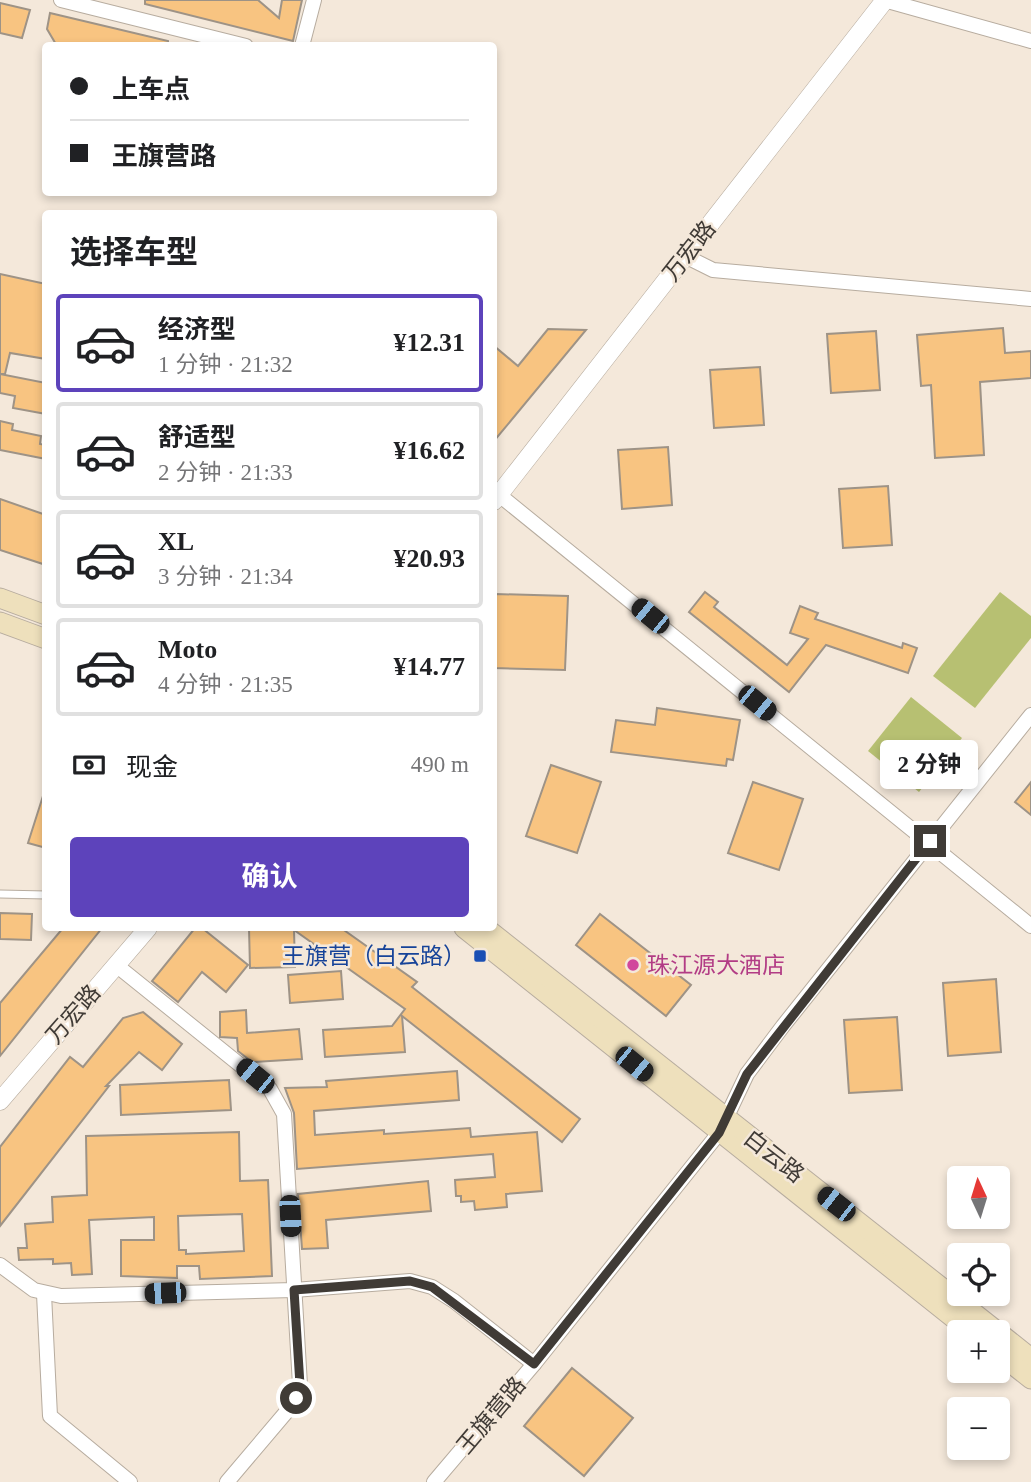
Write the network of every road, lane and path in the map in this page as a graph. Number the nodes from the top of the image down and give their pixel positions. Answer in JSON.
{"nodes":[{"id":1,"x":61,"y":0,"type":"edge"},
{"id":2,"x":314,"y":0,"type":"edge"},
{"id":3,"x":884,"y":0,"type":"edge"},
{"id":4,"x":1031,"y":41,"type":"edge"},
{"id":5,"x":230,"y":42,"type":"edge"},
{"id":6,"x":303,"y":42,"type":"edge"},
{"id":7,"x":685,"y":256,"type":"junction"},
{"id":8,"x":1031,"y":299,"type":"edge"},
{"id":9,"x":497,"y":497,"type":"edge"},
{"id":10,"x":497,"y":499,"type":"edge"},
{"id":11,"x":0,"y":598,"type":"edge"},
{"id":12,"x":42,"y":614,"type":"edge"},
{"id":13,"x":0,"y":622,"type":"edge"},
{"id":14,"x":42,"y":638,"type":"edge"},
{"id":15,"x":1031,"y":716,"type":"edge"},
{"id":16,"x":930,"y":841,"type":"junction"},
{"id":17,"x":0,"y":894,"type":"edge"},
{"id":18,"x":42,"y":895,"type":"edge"},
{"id":19,"x":1031,"y":926,"type":"edge"},
{"id":20,"x":142,"y":931,"type":"edge"},
{"id":21,"x":468,"y":931,"type":"edge"},
{"id":22,"x":490,"y":931,"type":"edge"},
{"id":23,"x":116,"y":965,"type":"junction"},
{"id":24,"x":0,"y":1101,"type":"edge"},
{"id":25,"x":723,"y":1126,"type":"junction"},
{"id":26,"x":0,"y":1265,"type":"edge"},
{"id":27,"x":294,"y":1290,"type":"junction"},
{"id":28,"x":44,"y":1294,"type":"junction"},
{"id":29,"x":957,"y":1320,"type":"edge"},
{"id":30,"x":1031,"y":1358,"type":"edge"},
{"id":31,"x":1010,"y":1362,"type":"edge"},
{"id":32,"x":534,"y":1364,"type":"junction"},
{"id":33,"x":1031,"y":1379,"type":"edge"},
{"id":34,"x":130,"y":1482,"type":"edge"},
{"id":35,"x":227,"y":1482,"type":"edge"},
{"id":36,"x":434,"y":1482,"type":"edge"}],
"edges":[{"from":1,"to":5,"type":"street"},
{"from":2,"to":6,"type":"street"},
{"from":3,"to":4,"type":"street"},
{"from":3,"to":7,"type":"street","name":"万宏路"},
{"from":7,"to":8,"type":"street"},
{"from":7,"to":9,"type":"street","name":"万宏路"},
{"from":10,"to":16,"type":"street"},
{"from":11,"to":12,"type":"main road"},
{"from":13,"to":14,"type":"main road"},
{"from":15,"to":16,"type":"street","name":"王旗营路"},
{"from":16,"to":19,"type":"street"},
{"from":16,"to":25,"type":"street","name":"王旗营路"},
{"from":17,"to":18,"type":"lane"},
{"from":20,"to":23,"type":"street","name":"万宏路"},
{"from":21,"to":25,"type":"main road","name":"白云路"},
{"from":22,"to":25,"type":"main road","name":"白云路"},
{"from":23,"to":24,"type":"street","name":"万宏路"},
{"from":23,"to":27,"type":"street"},
{"from":25,"to":29,"type":"main road","name":"白云路"},
{"from":25,"to":30,"type":"main road","name":"白云路"},
{"from":25,"to":32,"type":"street","name":"王旗营路"},
{"from":26,"to":28,"type":"street"},
{"from":27,"to":28,"type":"street"},
{"from":27,"to":32,"type":"street"},
{"from":27,"to":35,"type":"street"},
{"from":28,"to":34,"type":"street"},
{"from":31,"to":33,"type":"main road"},
{"from":32,"to":36,"type":"street","name":"王旗营路"}]}
